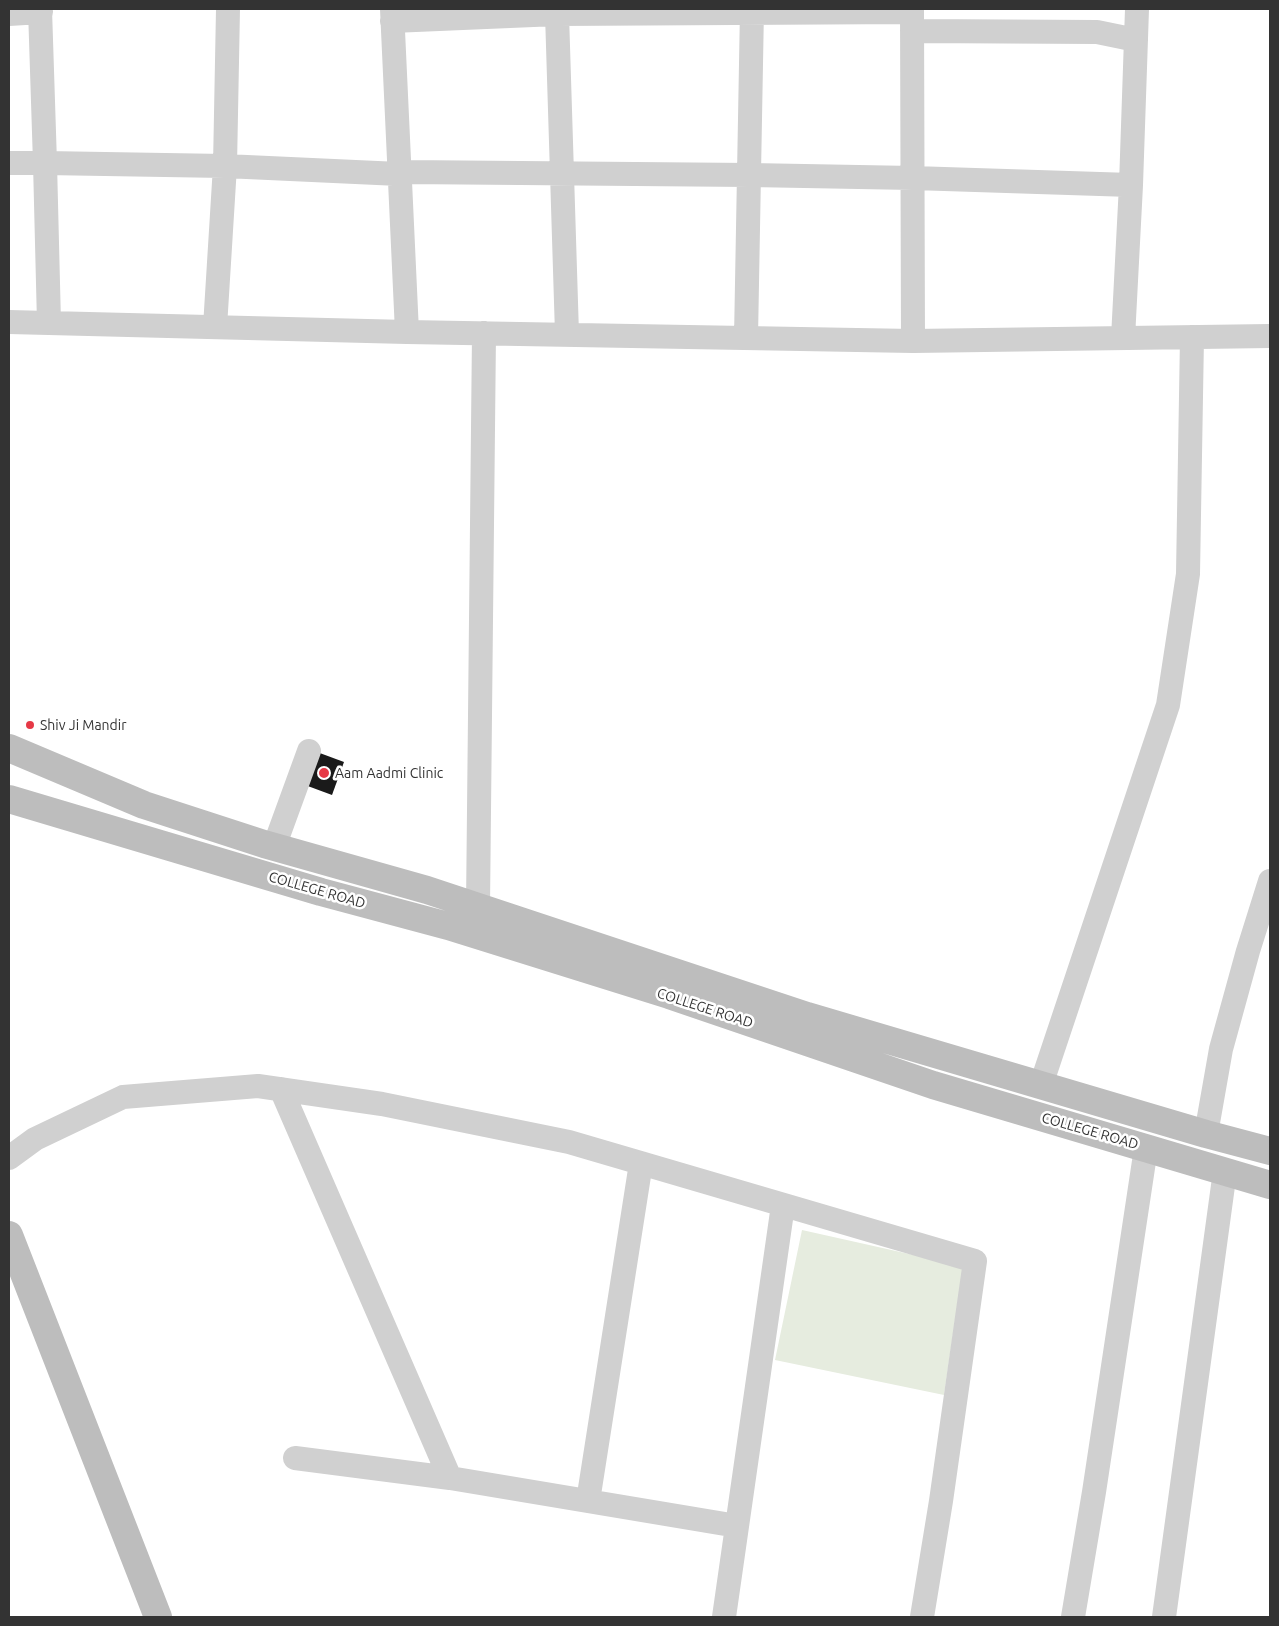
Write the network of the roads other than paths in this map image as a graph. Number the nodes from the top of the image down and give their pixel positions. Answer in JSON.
{"nodes":[{"id":1,"x":228,"y":9,"type":"edge"},
{"id":2,"x":1137,"y":9,"type":"edge"},
{"id":3,"x":40,"y":10,"type":"edge"},
{"id":4,"x":557,"y":11,"type":"edge"},
{"id":5,"x":752,"y":11,"type":"edge"},
{"id":6,"x":9,"y":14,"type":"edge"},
{"id":7,"x":392,"y":15,"type":"edge"},
{"id":8,"x":912,"y":17,"type":"edge"},
{"id":9,"x":1136,"y":40,"type":"junction"},
{"id":10,"x":9,"y":163,"type":"edge"},
{"id":11,"x":45,"y":163,"type":"junction"},
{"id":12,"x":225,"y":166,"type":"junction"},
{"id":13,"x":399,"y":174,"type":"junction"},
{"id":14,"x":562,"y":174,"type":"junction"},
{"id":15,"x":750,"y":175,"type":"junction"},
{"id":16,"x":913,"y":178,"type":"junction"},
{"id":17,"x":1131,"y":185,"type":"junction"},
{"id":18,"x":9,"y":322,"type":"edge"},
{"id":19,"x":49,"y":323,"type":"junction"},
{"id":20,"x":216,"y":327,"type":"junction"},
{"id":21,"x":407,"y":332,"type":"junction"},
{"id":22,"x":484,"y":333,"type":"junction"},
{"id":23,"x":567,"y":334,"type":"junction"},
{"id":24,"x":1270,"y":336,"type":"edge"},
{"id":25,"x":1192,"y":337,"type":"junction"},
{"id":26,"x":746,"y":338,"type":"junction"},
{"id":27,"x":1123,"y":338,"type":"junction"},
{"id":28,"x":913,"y":340,"type":"junction"},
{"id":29,"x":9,"y":748,"type":"edge"},
{"id":30,"x":309,"y":751,"type":"dead end"},
{"id":31,"x":9,"y":799,"type":"edge"},
{"id":32,"x":274,"y":847,"type":"junction"},
{"id":33,"x":1270,"y":881,"type":"edge"},
{"id":34,"x":478,"y":906,"type":"junction"},
{"id":35,"x":1041,"y":1085,"type":"junction"},
{"id":36,"x":281,"y":1089,"type":"junction"},
{"id":37,"x":1206,"y":1134,"type":"junction"},
{"id":38,"x":1146,"y":1148,"type":"junction"},
{"id":39,"x":1270,"y":1151,"type":"edge"},
{"id":40,"x":9,"y":1158,"type":"edge"},
{"id":41,"x":641,"y":1163,"type":"junction"},
{"id":42,"x":1224,"y":1171,"type":"junction"},
{"id":43,"x":1270,"y":1184,"type":"edge"},
{"id":44,"x":783,"y":1205,"type":"junction"},
{"id":45,"x":9,"y":1235,"type":"edge"},
{"id":46,"x":295,"y":1458,"type":"dead end"},
{"id":47,"x":450,"y":1478,"type":"junction"},
{"id":48,"x":588,"y":1501,"type":"junction"},
{"id":49,"x":737,"y":1526,"type":"junction"},
{"id":50,"x":158,"y":1617,"type":"edge"},
{"id":51,"x":724,"y":1617,"type":"edge"},
{"id":52,"x":922,"y":1617,"type":"edge"},
{"id":53,"x":1074,"y":1617,"type":"edge"},
{"id":54,"x":1164,"y":1617,"type":"edge"}],
"edges":[{"from":1,"to":12,"type":"street"},
{"from":2,"to":9,"type":"street"},
{"from":3,"to":6,"type":"street"},
{"from":3,"to":11,"type":"street"},
{"from":4,"to":5,"type":"street"},
{"from":4,"to":7,"type":"street"},
{"from":4,"to":14,"type":"street"},
{"from":5,"to":8,"type":"street"},
{"from":5,"to":15,"type":"street"},
{"from":7,"to":13,"type":"street"},
{"from":8,"to":9,"type":"street"},
{"from":8,"to":16,"type":"street"},
{"from":9,"to":17,"type":"street"},
{"from":10,"to":11,"type":"street"},
{"from":11,"to":12,"type":"street"},
{"from":11,"to":19,"type":"street"},
{"from":12,"to":13,"type":"street"},
{"from":12,"to":20,"type":"street"},
{"from":13,"to":14,"type":"street"},
{"from":13,"to":21,"type":"street"},
{"from":14,"to":15,"type":"street"},
{"from":14,"to":23,"type":"street"},
{"from":15,"to":16,"type":"street"},
{"from":15,"to":26,"type":"street"},
{"from":16,"to":17,"type":"street"},
{"from":16,"to":28,"type":"street"},
{"from":17,"to":27,"type":"street"},
{"from":18,"to":19,"type":"street"},
{"from":19,"to":20,"type":"street"},
{"from":20,"to":21,"type":"street"},
{"from":21,"to":22,"type":"street"},
{"from":22,"to":23,"type":"street"},
{"from":22,"to":34,"type":"street"},
{"from":23,"to":26,"type":"street"},
{"from":24,"to":25,"type":"street"},
{"from":25,"to":27,"type":"street"},
{"from":25,"to":35,"type":"street"},
{"from":26,"to":28,"type":"street"},
{"from":27,"to":28,"type":"street"},
{"from":29,"to":32,"type":"street"},
{"from":30,"to":32,"type":"street"},
{"from":31,"to":38,"type":"street","name":"COLLEGE ROAD"},
{"from":32,"to":34,"type":"street"},
{"from":33,"to":37,"type":"street"},
{"from":34,"to":35,"type":"street"},
{"from":35,"to":37,"type":"street"},
{"from":36,"to":40,"type":"street"},
{"from":36,"to":41,"type":"street"},
{"from":36,"to":47,"type":"street"},
{"from":37,"to":39,"type":"street"},
{"from":38,"to":42,"type":"street","name":"COLLEGE ROAD"},
{"from":38,"to":53,"type":"street"},
{"from":41,"to":44,"type":"street"},
{"from":41,"to":48,"type":"street"},
{"from":42,"to":43,"type":"street","name":"COLLEGE ROAD"},
{"from":42,"to":54,"type":"street"},
{"from":44,"to":49,"type":"street"},
{"from":44,"to":52,"type":"street"},
{"from":45,"to":50,"type":"street"},
{"from":46,"to":47,"type":"street"},
{"from":47,"to":48,"type":"street"},
{"from":48,"to":49,"type":"street"},
{"from":49,"to":51,"type":"street"}]}
